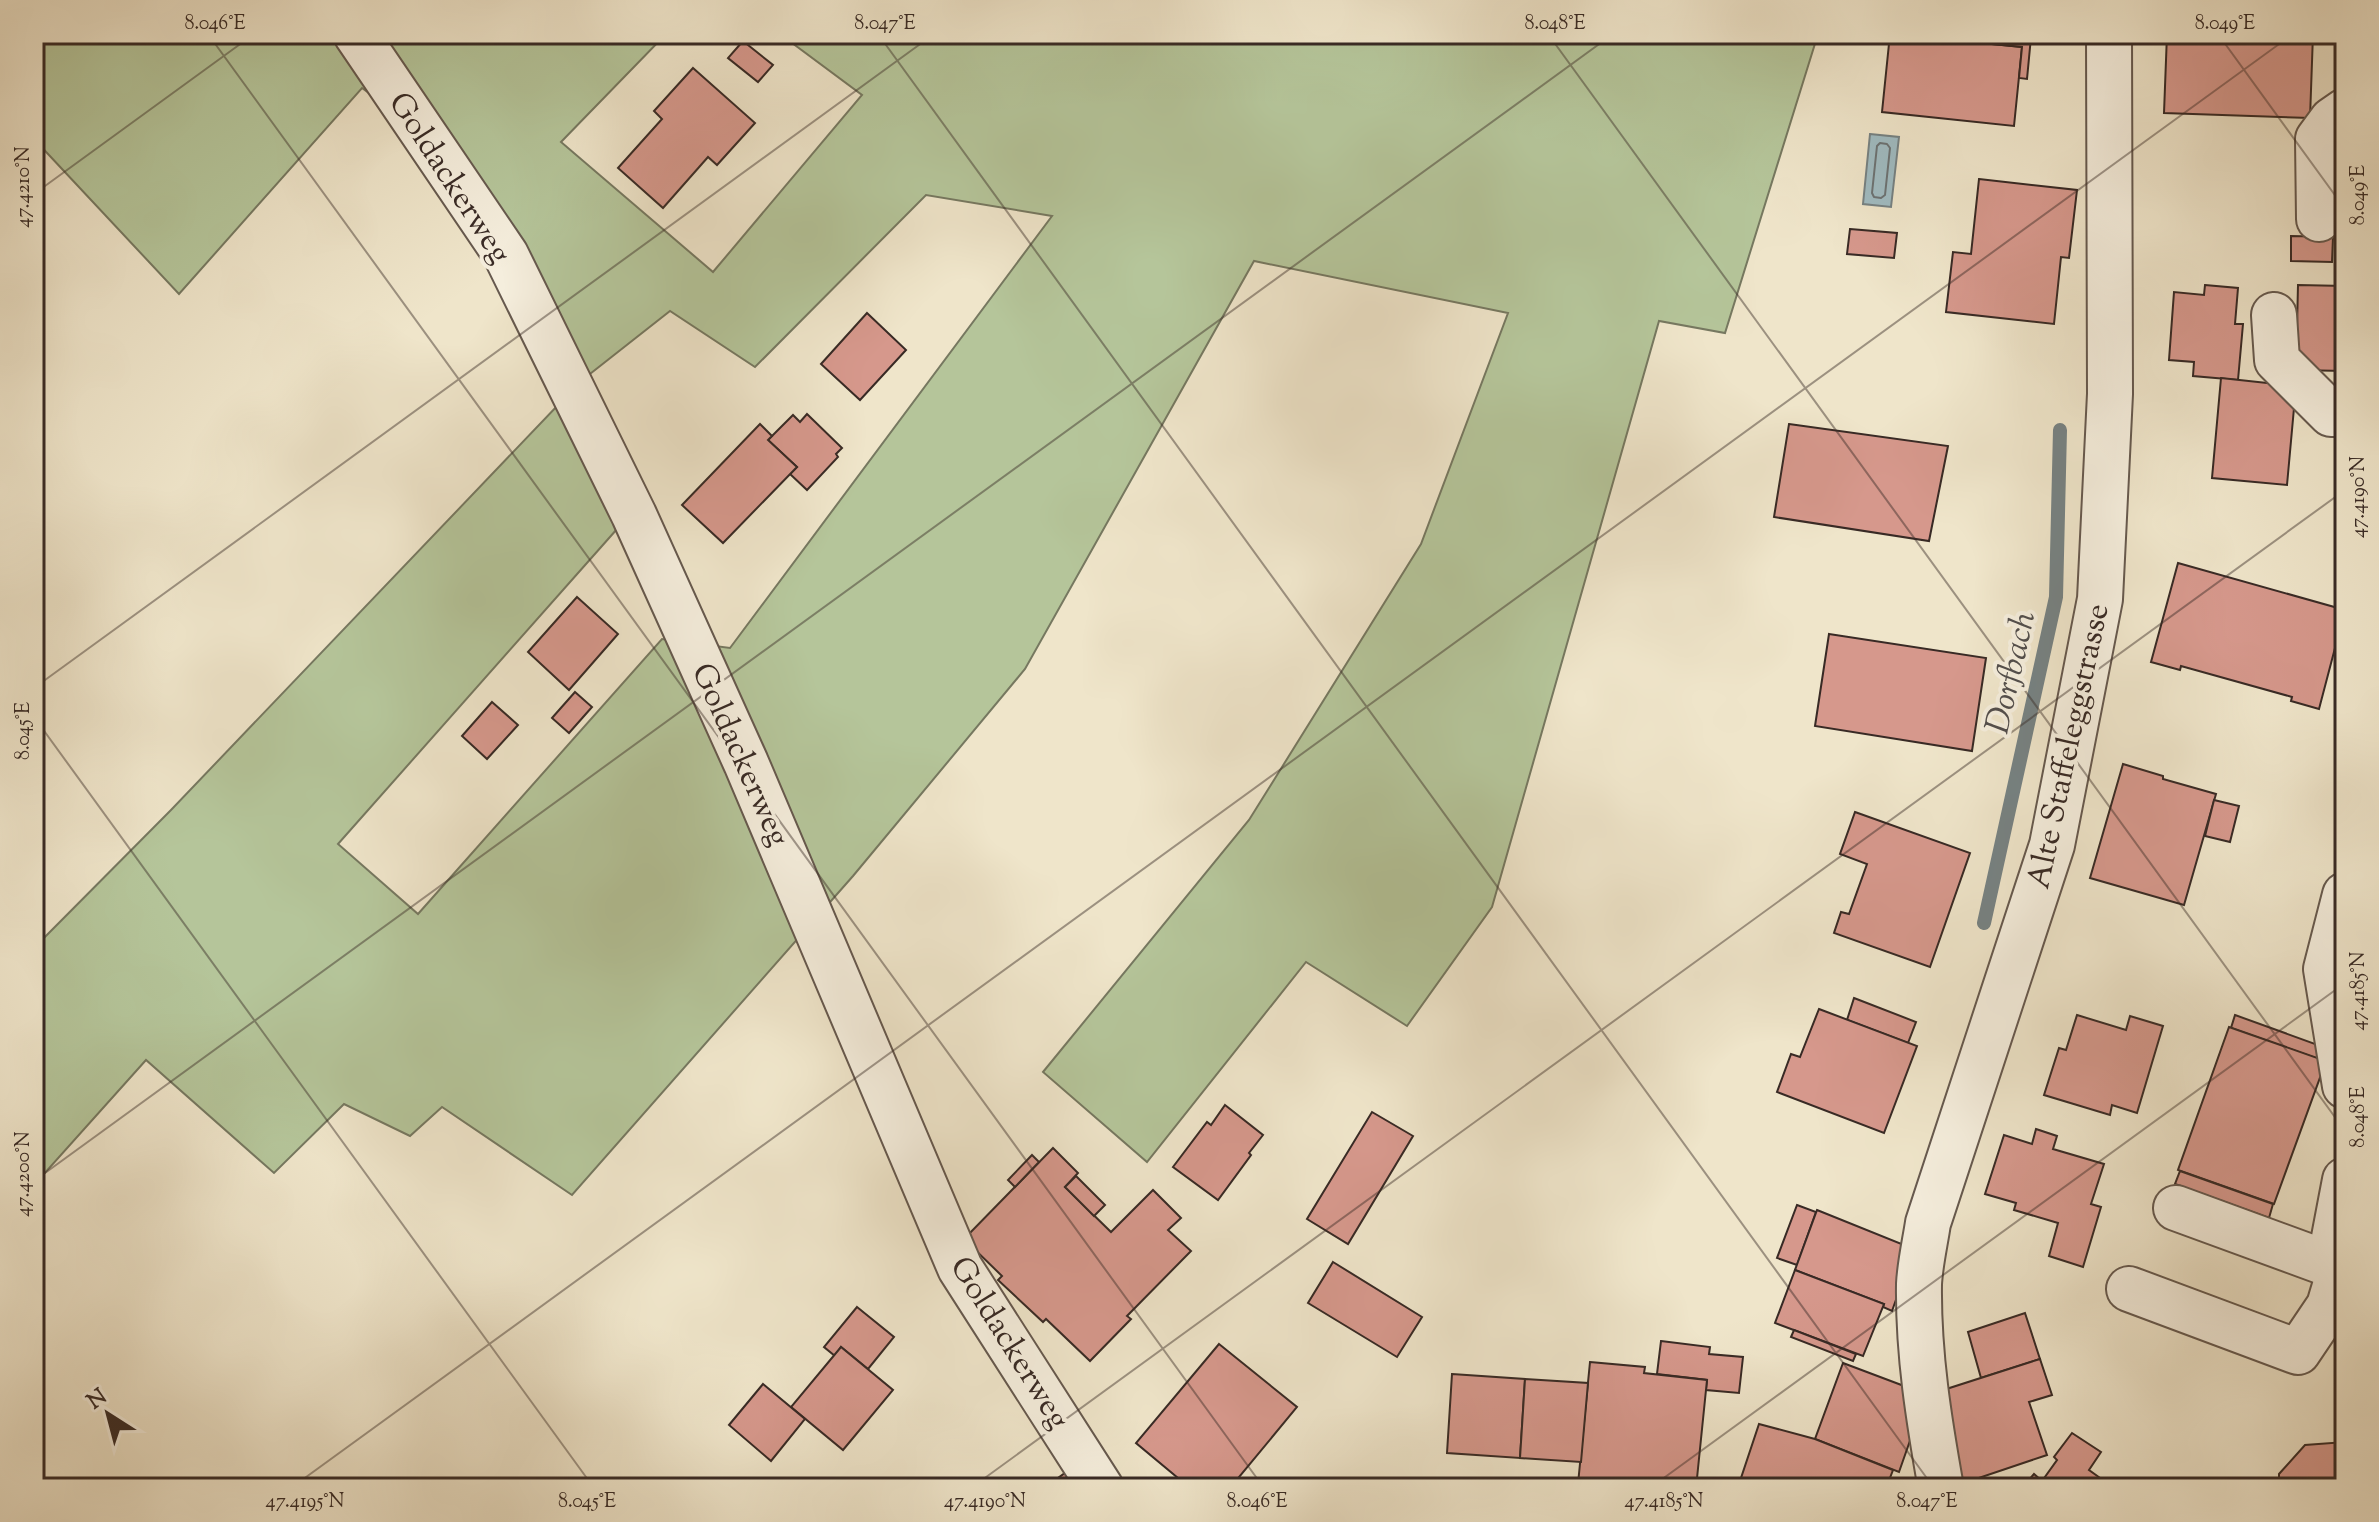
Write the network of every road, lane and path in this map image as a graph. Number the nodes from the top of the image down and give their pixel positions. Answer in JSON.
{"nodes":[{"id":1,"x":356,"y":34,"type":"edge"},
{"id":2,"x":2109,"y":34,"type":"edge"},
{"id":3,"x":2345,"y":111,"type":"edge"},
{"id":4,"x":2319,"y":219,"type":"dead end"},
{"id":5,"x":2274,"y":315,"type":"dead end"},
{"id":6,"x":2345,"y":414,"type":"edge"},
{"id":7,"x":2345,"y":895,"type":"edge"},
{"id":8,"x":2345,"y":1086,"type":"edge"},
{"id":9,"x":2345,"y":1180,"type":"edge"},
{"id":10,"x":2176,"y":1208,"type":"dead end"},
{"id":11,"x":2338,"y":1265,"type":"edge"},
{"id":12,"x":2129,"y":1289,"type":"dead end"},
{"id":13,"x":1101,"y":1488,"type":"edge"},
{"id":14,"x":1941,"y":1488,"type":"edge"}],
"edges":[{"from":1,"to":13,"type":"street","name":"Goldackerweg"},
{"from":2,"to":14,"type":"street","name":"Alte Staffeleggstrasse"},
{"from":3,"to":4,"type":"street"},
{"from":5,"to":6,"type":"street"},
{"from":7,"to":8,"type":"street"},
{"from":9,"to":11,"type":"street"},
{"from":10,"to":11,"type":"street"},
{"from":11,"to":12,"type":"street"}]}
